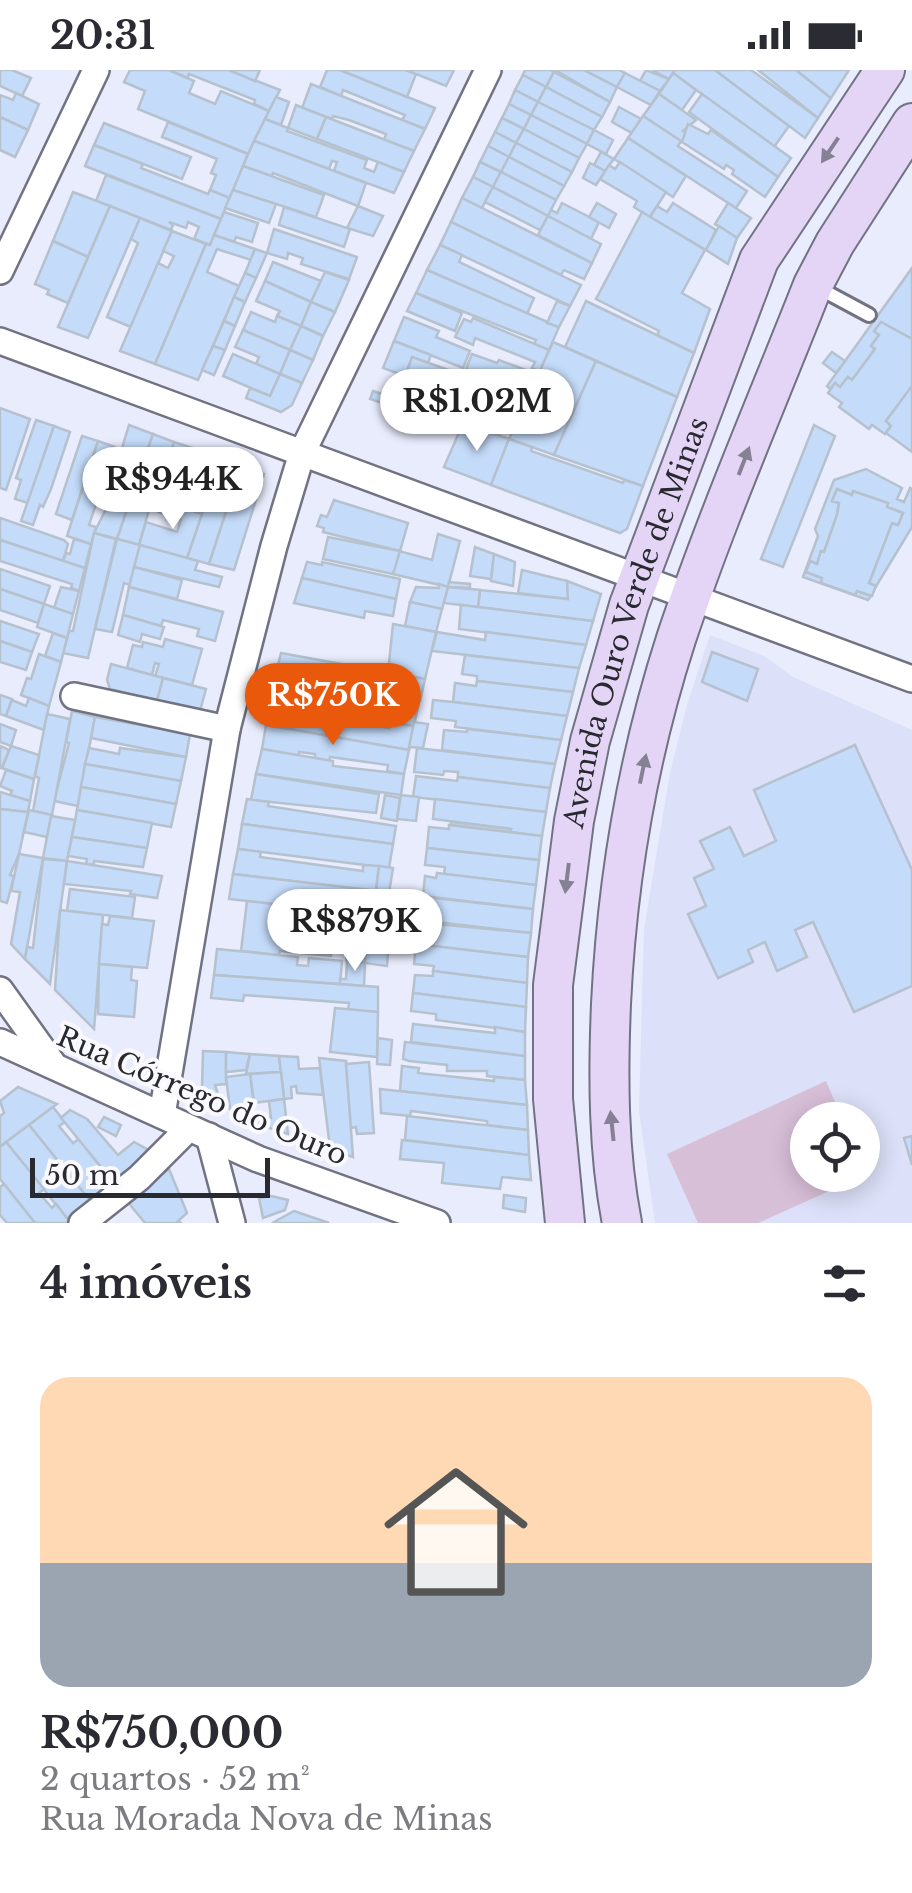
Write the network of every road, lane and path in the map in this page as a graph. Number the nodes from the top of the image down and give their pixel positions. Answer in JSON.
{"nodes":[{"id":1,"x":96,"y":70,"type":"edge"},
{"id":2,"x":488,"y":70,"type":"edge"},
{"id":3,"x":885,"y":70,"type":"edge"},
{"id":4,"x":912,"y":123,"type":"edge"},
{"id":5,"x":0,"y":272,"type":"edge"},
{"id":6,"x":813,"y":285,"type":"junction"},
{"id":7,"x":868,"y":316,"type":"dead end"},
{"id":8,"x":0,"y":341,"type":"edge"},
{"id":9,"x":302,"y":453,"type":"junction"},
{"id":10,"x":640,"y":578,"type":"junction"},
{"id":11,"x":692,"y":597,"type":"junction"},
{"id":12,"x":912,"y":679,"type":"edge"},
{"id":13,"x":74,"y":696,"type":"dead end"},
{"id":14,"x":227,"y":729,"type":"junction"},
{"id":15,"x":0,"y":990,"type":"edge"},
{"id":16,"x":0,"y":1042,"type":"edge"},
{"id":17,"x":52,"y":1064,"type":"junction"},
{"id":18,"x":162,"y":1115,"type":"junction"},
{"id":19,"x":199,"y":1132,"type":"junction"},
{"id":20,"x":82,"y":1223,"type":"edge"},
{"id":21,"x":232,"y":1223,"type":"edge"},
{"id":22,"x":437,"y":1223,"type":"edge"},
{"id":23,"x":566,"y":1223,"type":"edge"},
{"id":24,"x":622,"y":1223,"type":"edge"}],
"edges":[{"from":1,"to":5,"type":"street"},
{"from":2,"to":9,"type":"street"},
{"from":3,"to":10,"type":"street","name":"Avenida Ouro Verde de Minas","one_way":true},
{"from":4,"to":6,"type":"street","name":"Avenida Ouro Verde de Minas"},
{"from":6,"to":7,"type":"lane"},
{"from":11,"to":6,"type":"street","name":"Avenida Ouro Verde de Minas","one_way":true},
{"from":8,"to":9,"type":"street"},
{"from":9,"to":10,"type":"street"},
{"from":9,"to":14,"type":"street"},
{"from":10,"to":11,"type":"street"},
{"from":10,"to":23,"type":"street","name":"Avenida Ouro Verde de Minas","one_way":true},
{"from":11,"to":12,"type":"street"},
{"from":24,"to":11,"type":"street","name":"Avenida Ouro Verde de Minas","one_way":true},
{"from":13,"to":14,"type":"street"},
{"from":14,"to":18,"type":"street"},
{"from":15,"to":17,"type":"street"},
{"from":16,"to":17,"type":"street","name":"Rua Córrego do Ouro"},
{"from":17,"to":18,"type":"street","name":"Rua Córrego do Ouro"},
{"from":18,"to":19,"type":"street","name":"Rua Córrego do Ouro"},
{"from":19,"to":20,"type":"street"},
{"from":19,"to":21,"type":"street"},
{"from":19,"to":22,"type":"street","name":"Rua Córrego do Ouro"}]}
